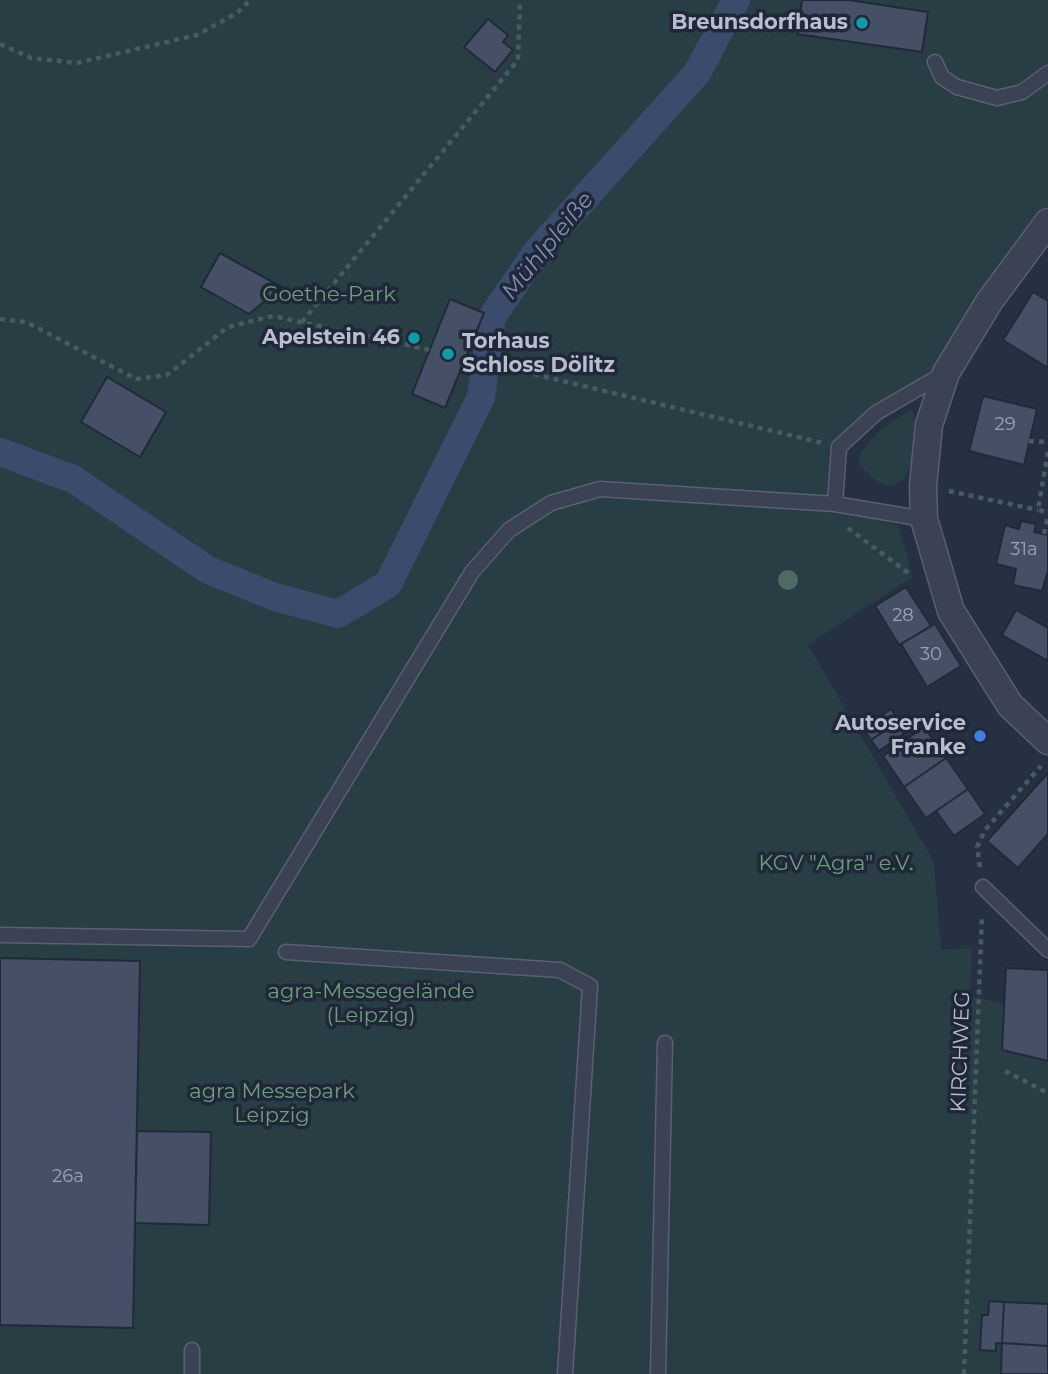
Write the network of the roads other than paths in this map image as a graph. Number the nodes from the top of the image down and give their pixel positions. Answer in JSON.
{"nodes":[{"id":1,"x":935,"y":62,"type":"dead end"},
{"id":2,"x":1048,"y":73,"type":"edge"},
{"id":3,"x":1048,"y":222,"type":"edge"},
{"id":4,"x":946,"y":373,"type":"junction"},
{"id":5,"x":835,"y":504,"type":"junction"},
{"id":6,"x":924,"y":519,"type":"junction"},
{"id":7,"x":1048,"y":741,"type":"edge"},
{"id":8,"x":983,"y":887,"type":"road end"},
{"id":9,"x":0,"y":935,"type":"edge"},
{"id":10,"x":1048,"y":950,"type":"edge"},
{"id":11,"x":286,"y":952,"type":"dead end"},
{"id":12,"x":665,"y":1043,"type":"dead end"},
{"id":13,"x":192,"y":1350,"type":"dead end"},
{"id":14,"x":192,"y":1374,"type":"edge"},
{"id":15,"x":565,"y":1374,"type":"edge"},
{"id":16,"x":658,"y":1374,"type":"edge"}],
"edges":[{"from":1,"to":2,"type":"lane"},
{"from":3,"to":4,"type":"street"},
{"from":4,"to":5,"type":"lane"},
{"from":4,"to":6,"type":"street"},
{"from":5,"to":6,"type":"lane"},
{"from":5,"to":9,"type":"lane"},
{"from":6,"to":7,"type":"street"},
{"from":8,"to":10,"type":"lane"},
{"from":11,"to":15,"type":"lane"},
{"from":12,"to":16,"type":"lane"},
{"from":13,"to":14,"type":"lane"}]}
